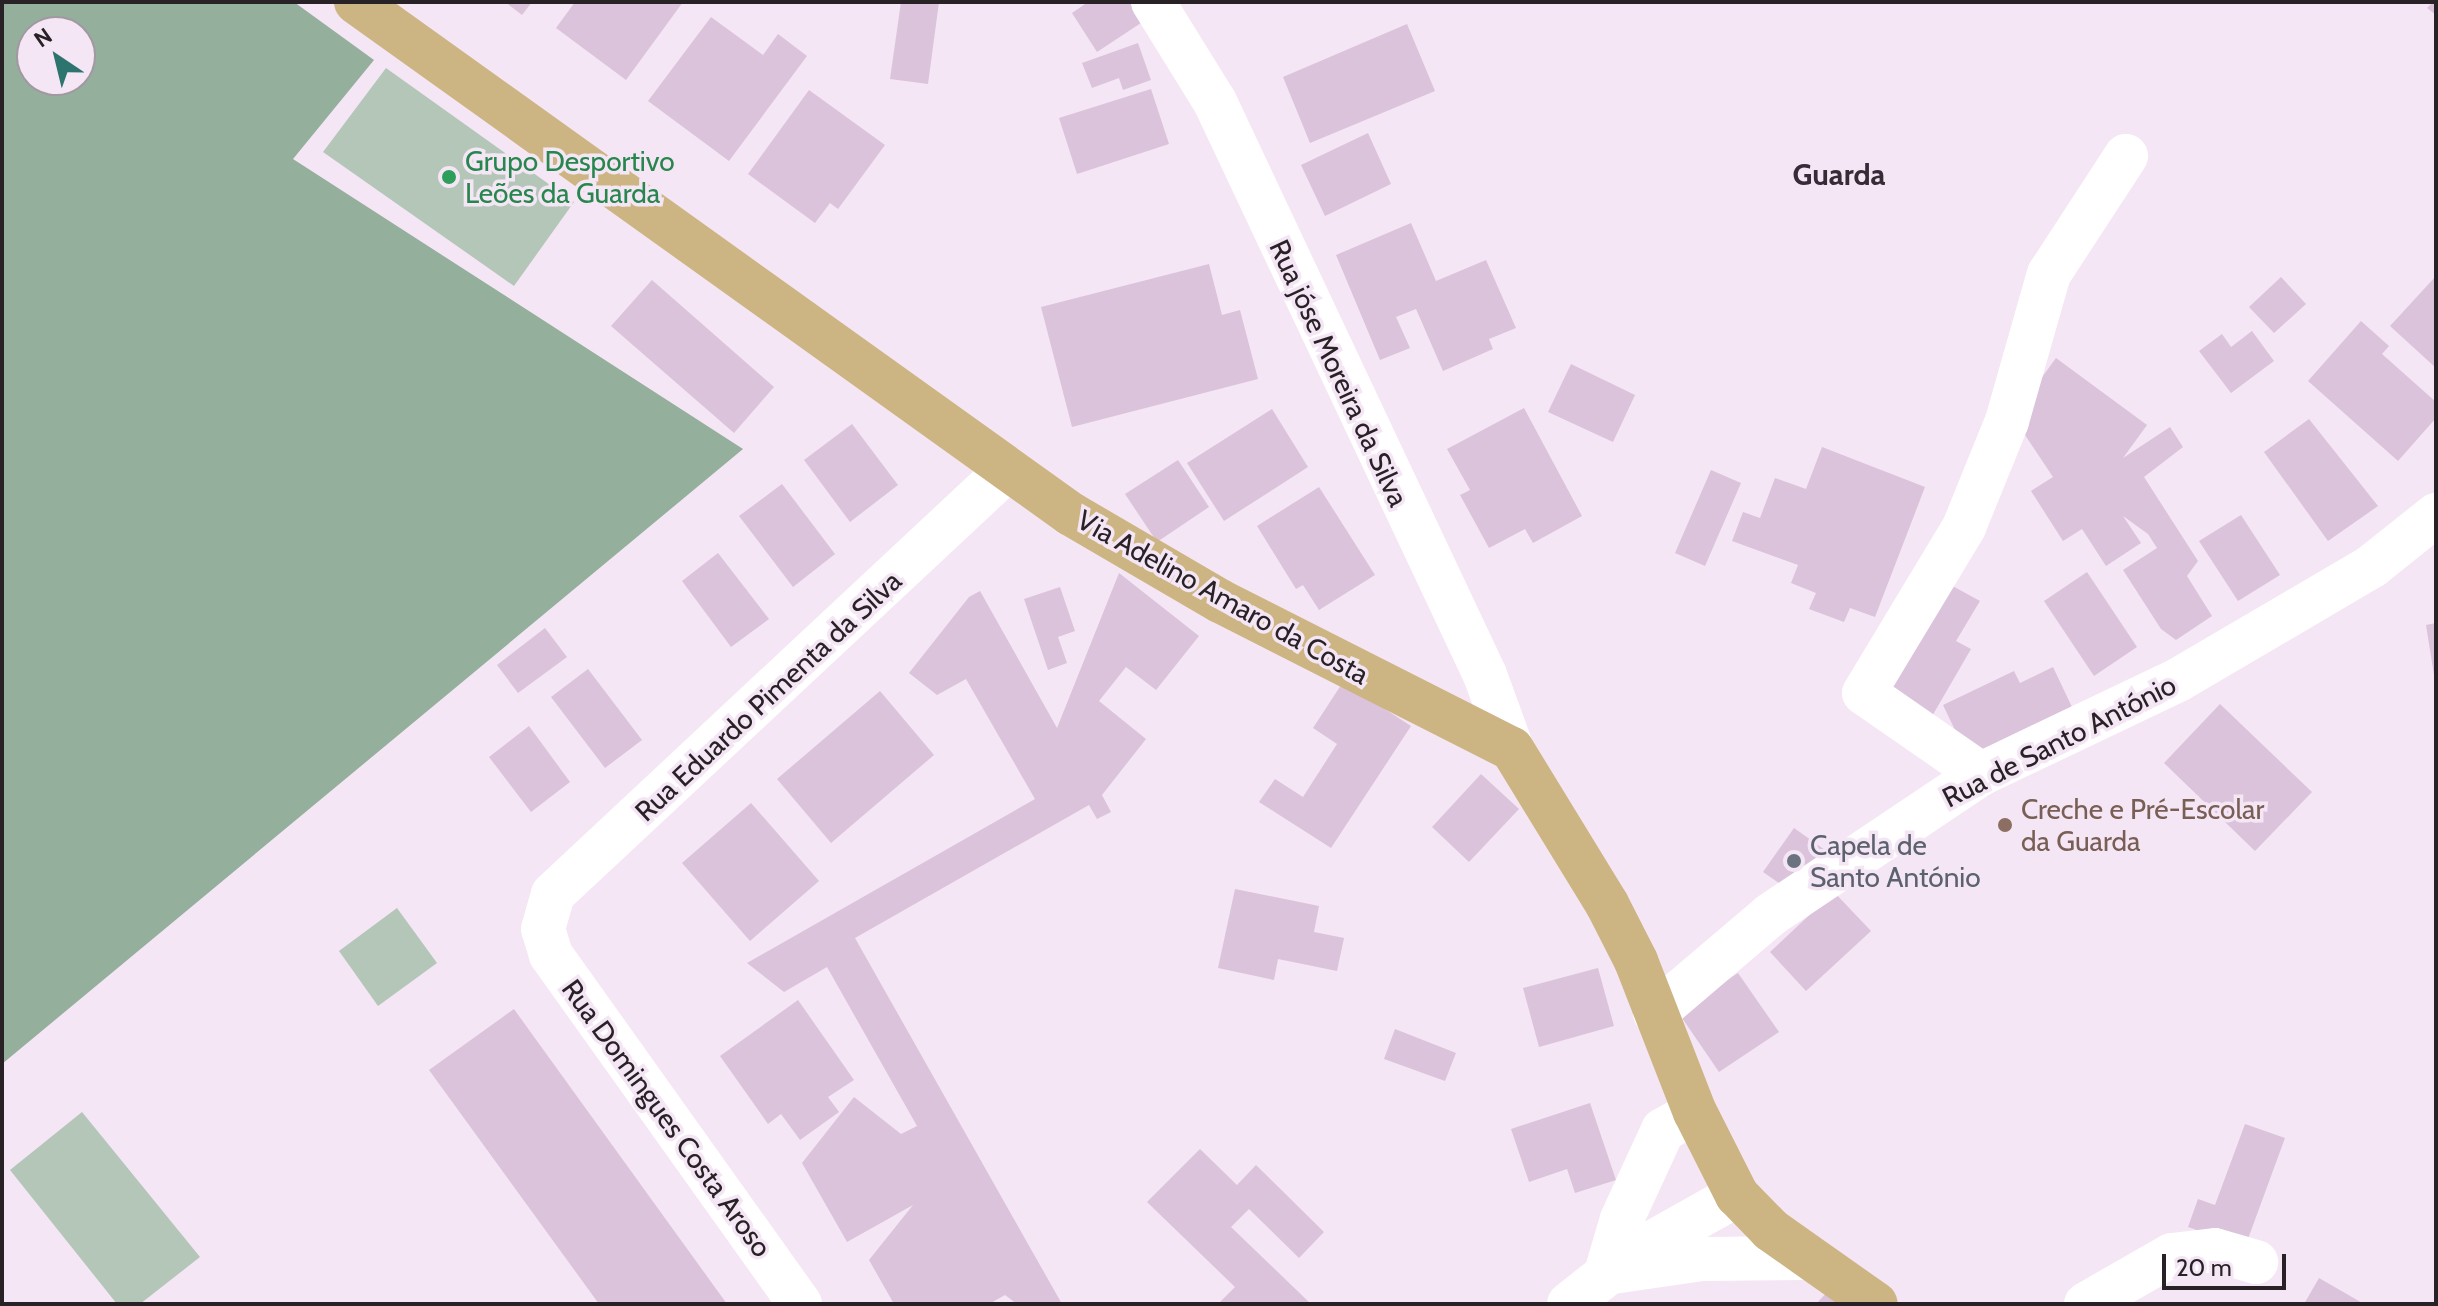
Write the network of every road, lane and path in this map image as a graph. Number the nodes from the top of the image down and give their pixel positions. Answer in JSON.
{"nodes":[{"id":1,"x":356,"y":2,"type":"edge"},
{"id":2,"x":1153,"y":2,"type":"edge"},
{"id":3,"x":2126,"y":156,"type":"dead end"},
{"id":4,"x":1007,"y":470,"type":"junction"},
{"id":5,"x":2436,"y":515,"type":"edge"},
{"id":6,"x":1512,"y":749,"type":"junction"},
{"id":7,"x":1981,"y":774,"type":"junction"},
{"id":8,"x":543,"y":929,"type":"joint"},
{"id":9,"x":1655,"y":1013,"type":"junction"},
{"id":10,"x":1695,"y":1112,"type":"junction"},
{"id":11,"x":1737,"y":1195,"type":"junction"},
{"id":12,"x":1811,"y":1258,"type":"junction"},
{"id":13,"x":2256,"y":1262,"type":"dead end"},
{"id":14,"x":1606,"y":1273,"type":"junction"},
{"id":15,"x":800,"y":1304,"type":"edge"},
{"id":16,"x":1569,"y":1304,"type":"edge"},
{"id":17,"x":1876,"y":1304,"type":"edge"},
{"id":18,"x":2086,"y":1304,"type":"edge"}],
"edges":[{"from":1,"to":4,"type":"main road","name":"Via Adelino Amaro da Costa"},
{"from":2,"to":6,"type":"street","name":"Rua jóse Moreira da Silva"},
{"from":3,"to":7,"type":"street"},
{"from":4,"to":6,"type":"main road","name":"Via Adelino Amaro da Costa"},
{"from":4,"to":8,"type":"street","name":"Rua Eduardo Pimenta da Silva"},
{"from":5,"to":7,"type":"street","name":"Rua de Santo António"},
{"from":6,"to":9,"type":"main road"},
{"from":7,"to":9,"type":"street","name":"Rua de Santo António"},
{"from":8,"to":15,"type":"street","name":"Rua Domingues Costa Aroso"},
{"from":9,"to":10,"type":"main road"},
{"from":10,"to":11,"type":"main road"},
{"from":10,"to":14,"type":"street"},
{"from":11,"to":12,"type":"main road"},
{"from":11,"to":14,"type":"street"},
{"from":12,"to":14,"type":"street"},
{"from":12,"to":17,"type":"main road"},
{"from":13,"to":18,"type":"street"},
{"from":14,"to":16,"type":"street"}]}
